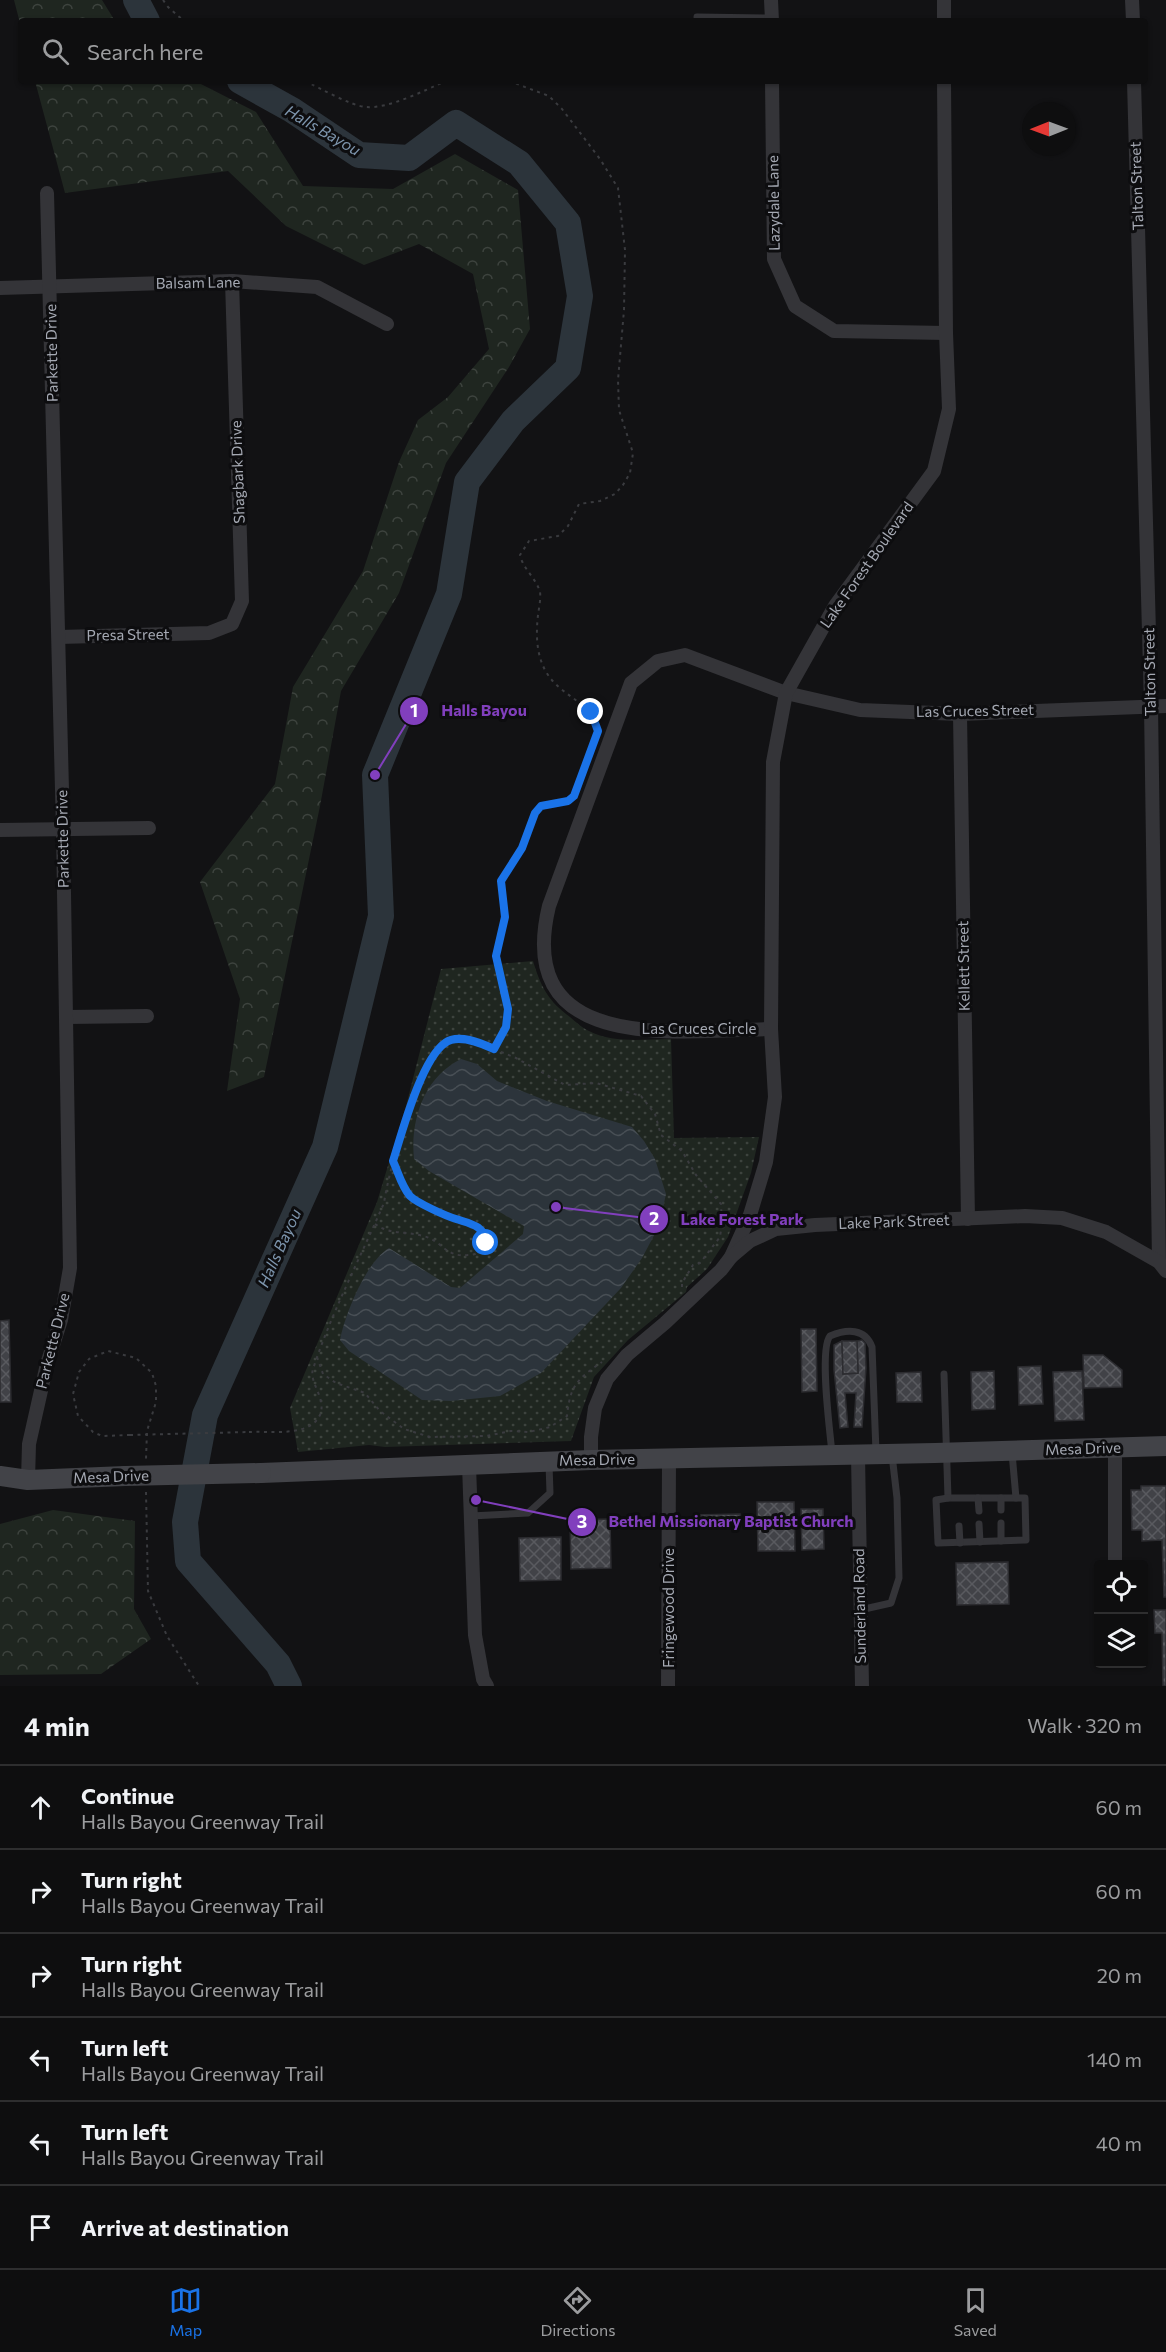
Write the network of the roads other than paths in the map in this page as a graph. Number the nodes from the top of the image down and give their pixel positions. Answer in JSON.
{"nodes":[{"id":1,"x":771,"y":0,"type":"edge"},
{"id":2,"x":944,"y":0,"type":"edge"},
{"id":3,"x":1132,"y":0,"type":"edge"},
{"id":4,"x":698,"y":17,"type":"dead end"},
{"id":5,"x":722,"y":18,"type":"edge"},
{"id":6,"x":771,"y":18,"type":"edge"},
{"id":7,"x":944,"y":18,"type":"edge"},
{"id":8,"x":1132,"y":18,"type":"edge"},
{"id":9,"x":772,"y":84,"type":"edge"},
{"id":10,"x":944,"y":84,"type":"edge"},
{"id":11,"x":1134,"y":84,"type":"edge"},
{"id":12,"x":47,"y":193,"type":"dead end"},
{"id":13,"x":232,"y":281,"type":"junction"},
{"id":14,"x":0,"y":288,"type":"edge"},
{"id":15,"x":50,"y":288,"type":"junction"},
{"id":16,"x":387,"y":324,"type":"dead end"},
{"id":17,"x":946,"y":333,"type":"junction"},
{"id":18,"x":196,"y":634,"type":"joint"},
{"id":19,"x":59,"y":637,"type":"junction"},
{"id":20,"x":786,"y":693,"type":"junction"},
{"id":21,"x":1151,"y":706,"type":"junction"},
{"id":22,"x":1166,"y":706,"type":"edge"},
{"id":23,"x":960,"y":714,"type":"junction"},
{"id":24,"x":150,"y":828,"type":"dead end"},
{"id":25,"x":63,"y":830,"type":"junction"},
{"id":26,"x":0,"y":831,"type":"edge"},
{"id":27,"x":147,"y":1016,"type":"dead end"},
{"id":28,"x":67,"y":1017,"type":"junction"},
{"id":29,"x":771,"y":1029,"type":"junction"},
{"id":30,"x":968,"y":1219,"type":"junction"},
{"id":31,"x":731,"y":1257,"type":"junction"},
{"id":32,"x":1163,"y":1266,"type":"edge"},
{"id":33,"x":944,"y":1374,"type":"dead end"},
{"id":34,"x":1166,"y":1446,"type":"edge"},
{"id":35,"x":1115,"y":1448,"type":"junction"},
{"id":36,"x":1012,"y":1451,"type":"junction"},
{"id":37,"x":946,"y":1453,"type":"junction"},
{"id":38,"x":875,"y":1454,"type":"junction"},
{"id":39,"x":832,"y":1455,"type":"junction"},
{"id":40,"x":669,"y":1459,"type":"junction"},
{"id":41,"x":591,"y":1460,"type":"junction"},
{"id":42,"x":549,"y":1462,"type":"junction"},
{"id":43,"x":469,"y":1465,"type":"junction"},
{"id":44,"x":0,"y":1476,"type":"edge"},
{"id":45,"x":28,"y":1480,"type":"junction"},
{"id":46,"x":0,"y":1486,"type":"edge"},
{"id":47,"x":1001,"y":1497,"type":"junction"},
{"id":48,"x":948,"y":1498,"type":"junction"},
{"id":49,"x":959,"y":1498,"type":"junction"},
{"id":50,"x":978,"y":1498,"type":"junction"},
{"id":51,"x":1016,"y":1498,"type":"junction"},
{"id":52,"x":959,"y":1508,"type":"dead end"},
{"id":53,"x":1001,"y":1510,"type":"dead end"},
{"id":54,"x":979,"y":1511,"type":"dead end"},
{"id":55,"x":471,"y":1516,"type":"junction"},
{"id":56,"x":1001,"y":1523,"type":"dead end"},
{"id":57,"x":979,"y":1524,"type":"dead end"},
{"id":58,"x":959,"y":1526,"type":"dead end"},
{"id":59,"x":1001,"y":1541,"type":"junction"},
{"id":60,"x":980,"y":1542,"type":"junction"},
{"id":61,"x":960,"y":1543,"type":"junction"},
{"id":62,"x":1114,"y":1560,"type":"edge"},
{"id":63,"x":860,"y":1610,"type":"junction"},
{"id":64,"x":487,"y":1686,"type":"edge"},
{"id":65,"x":668,"y":1686,"type":"edge"},
{"id":66,"x":862,"y":1686,"type":"edge"}],
"edges":[{"from":1,"to":6,"type":"street"},
{"from":2,"to":7,"type":"street"},
{"from":3,"to":8,"type":"street"},
{"from":4,"to":5,"type":"lane"},
{"from":9,"to":17,"type":"street","name":"Lazydale Lane"},
{"from":10,"to":17,"type":"street","name":"Lake Forest Boulevard"},
{"from":11,"to":21,"type":"street","name":"Talton Street"},
{"from":12,"to":15,"type":"street","name":"Parkette Drive"},
{"from":13,"to":15,"type":"street","name":"Balsam Lane"},
{"from":13,"to":16,"type":"street","name":"Balsam Lane"},
{"from":13,"to":18,"type":"street","name":"Shagbark Drive"},
{"from":14,"to":15,"type":"street","name":"Balsam Lane"},
{"from":15,"to":19,"type":"street","name":"Parkette Drive"},
{"from":17,"to":20,"type":"street","name":"Lake Forest Boulevard"},
{"from":18,"to":19,"type":"street","name":"Presa Street"},
{"from":19,"to":25,"type":"street","name":"Parkette Drive"},
{"from":20,"to":23,"type":"street","name":"Las Cruces Street"},
{"from":20,"to":29,"type":"street","name":"Lake Forest Boulevard"},
{"from":20,"to":29,"type":"street","name":"Las Cruces Circle"},
{"from":21,"to":22,"type":"street","name":"Las Cruces Street"},
{"from":21,"to":23,"type":"street","name":"Las Cruces Street"},
{"from":21,"to":32,"type":"street","name":"Talton Street"},
{"from":23,"to":30,"type":"street","name":"Kellett Street"},
{"from":24,"to":25,"type":"street"},
{"from":25,"to":26,"type":"street"},
{"from":25,"to":28,"type":"street","name":"Parkette Drive"},
{"from":27,"to":28,"type":"street"},
{"from":28,"to":45,"type":"street","name":"Parkette Drive"},
{"from":29,"to":31,"type":"street","name":"Lake Forest Boulevard"},
{"from":30,"to":31,"type":"street","name":"Lake Park Street"},
{"from":30,"to":32,"type":"street","name":"Lake Park Street"},
{"from":31,"to":41,"type":"street","name":"Lake Park Street"},
{"from":33,"to":37,"type":"lane"},
{"from":34,"to":35,"type":"main road","name":"Mesa Drive"},
{"from":35,"to":36,"type":"main road","name":"Mesa Drive"},
{"from":35,"to":62,"type":"street"},
{"from":36,"to":37,"type":"main road","name":"Mesa Drive"},
{"from":36,"to":51,"type":"lane"},
{"from":37,"to":38,"type":"main road","name":"Mesa Drive"},
{"from":37,"to":48,"type":"lane"},
{"from":38,"to":39,"type":"main road","name":"Mesa Drive"},
{"from":38,"to":39,"type":"lane"},
{"from":38,"to":63,"type":"street","name":"Sunderland Road"},
{"from":38,"to":63,"type":"lane"},
{"from":39,"to":40,"type":"main road","name":"Mesa Drive"},
{"from":40,"to":41,"type":"main road","name":"Mesa Drive"},
{"from":40,"to":65,"type":"street","name":"Fringewood Drive"},
{"from":41,"to":42,"type":"main road","name":"Mesa Drive"},
{"from":42,"to":43,"type":"main road","name":"Mesa Drive"},
{"from":42,"to":55,"type":"lane"},
{"from":43,"to":45,"type":"main road","name":"Mesa Drive","bridge":true},
{"from":43,"to":55,"type":"street"},
{"from":44,"to":45,"type":"main road","name":"Mesa Drive"},
{"from":45,"to":46,"type":"main road","name":"Mesa Drive"},
{"from":47,"to":50,"type":"lane"},
{"from":47,"to":51,"type":"lane"},
{"from":47,"to":53,"type":"lane"},
{"from":48,"to":49,"type":"lane"},
{"from":48,"to":61,"type":"lane"},
{"from":49,"to":50,"type":"lane"},
{"from":49,"to":52,"type":"lane"},
{"from":50,"to":54,"type":"lane"},
{"from":51,"to":59,"type":"lane"},
{"from":55,"to":64,"type":"street"},
{"from":56,"to":59,"type":"lane"},
{"from":57,"to":60,"type":"lane"},
{"from":58,"to":61,"type":"lane"},
{"from":59,"to":60,"type":"lane"},
{"from":60,"to":61,"type":"lane"},
{"from":63,"to":66,"type":"street","name":"Sunderland Road"}]}
